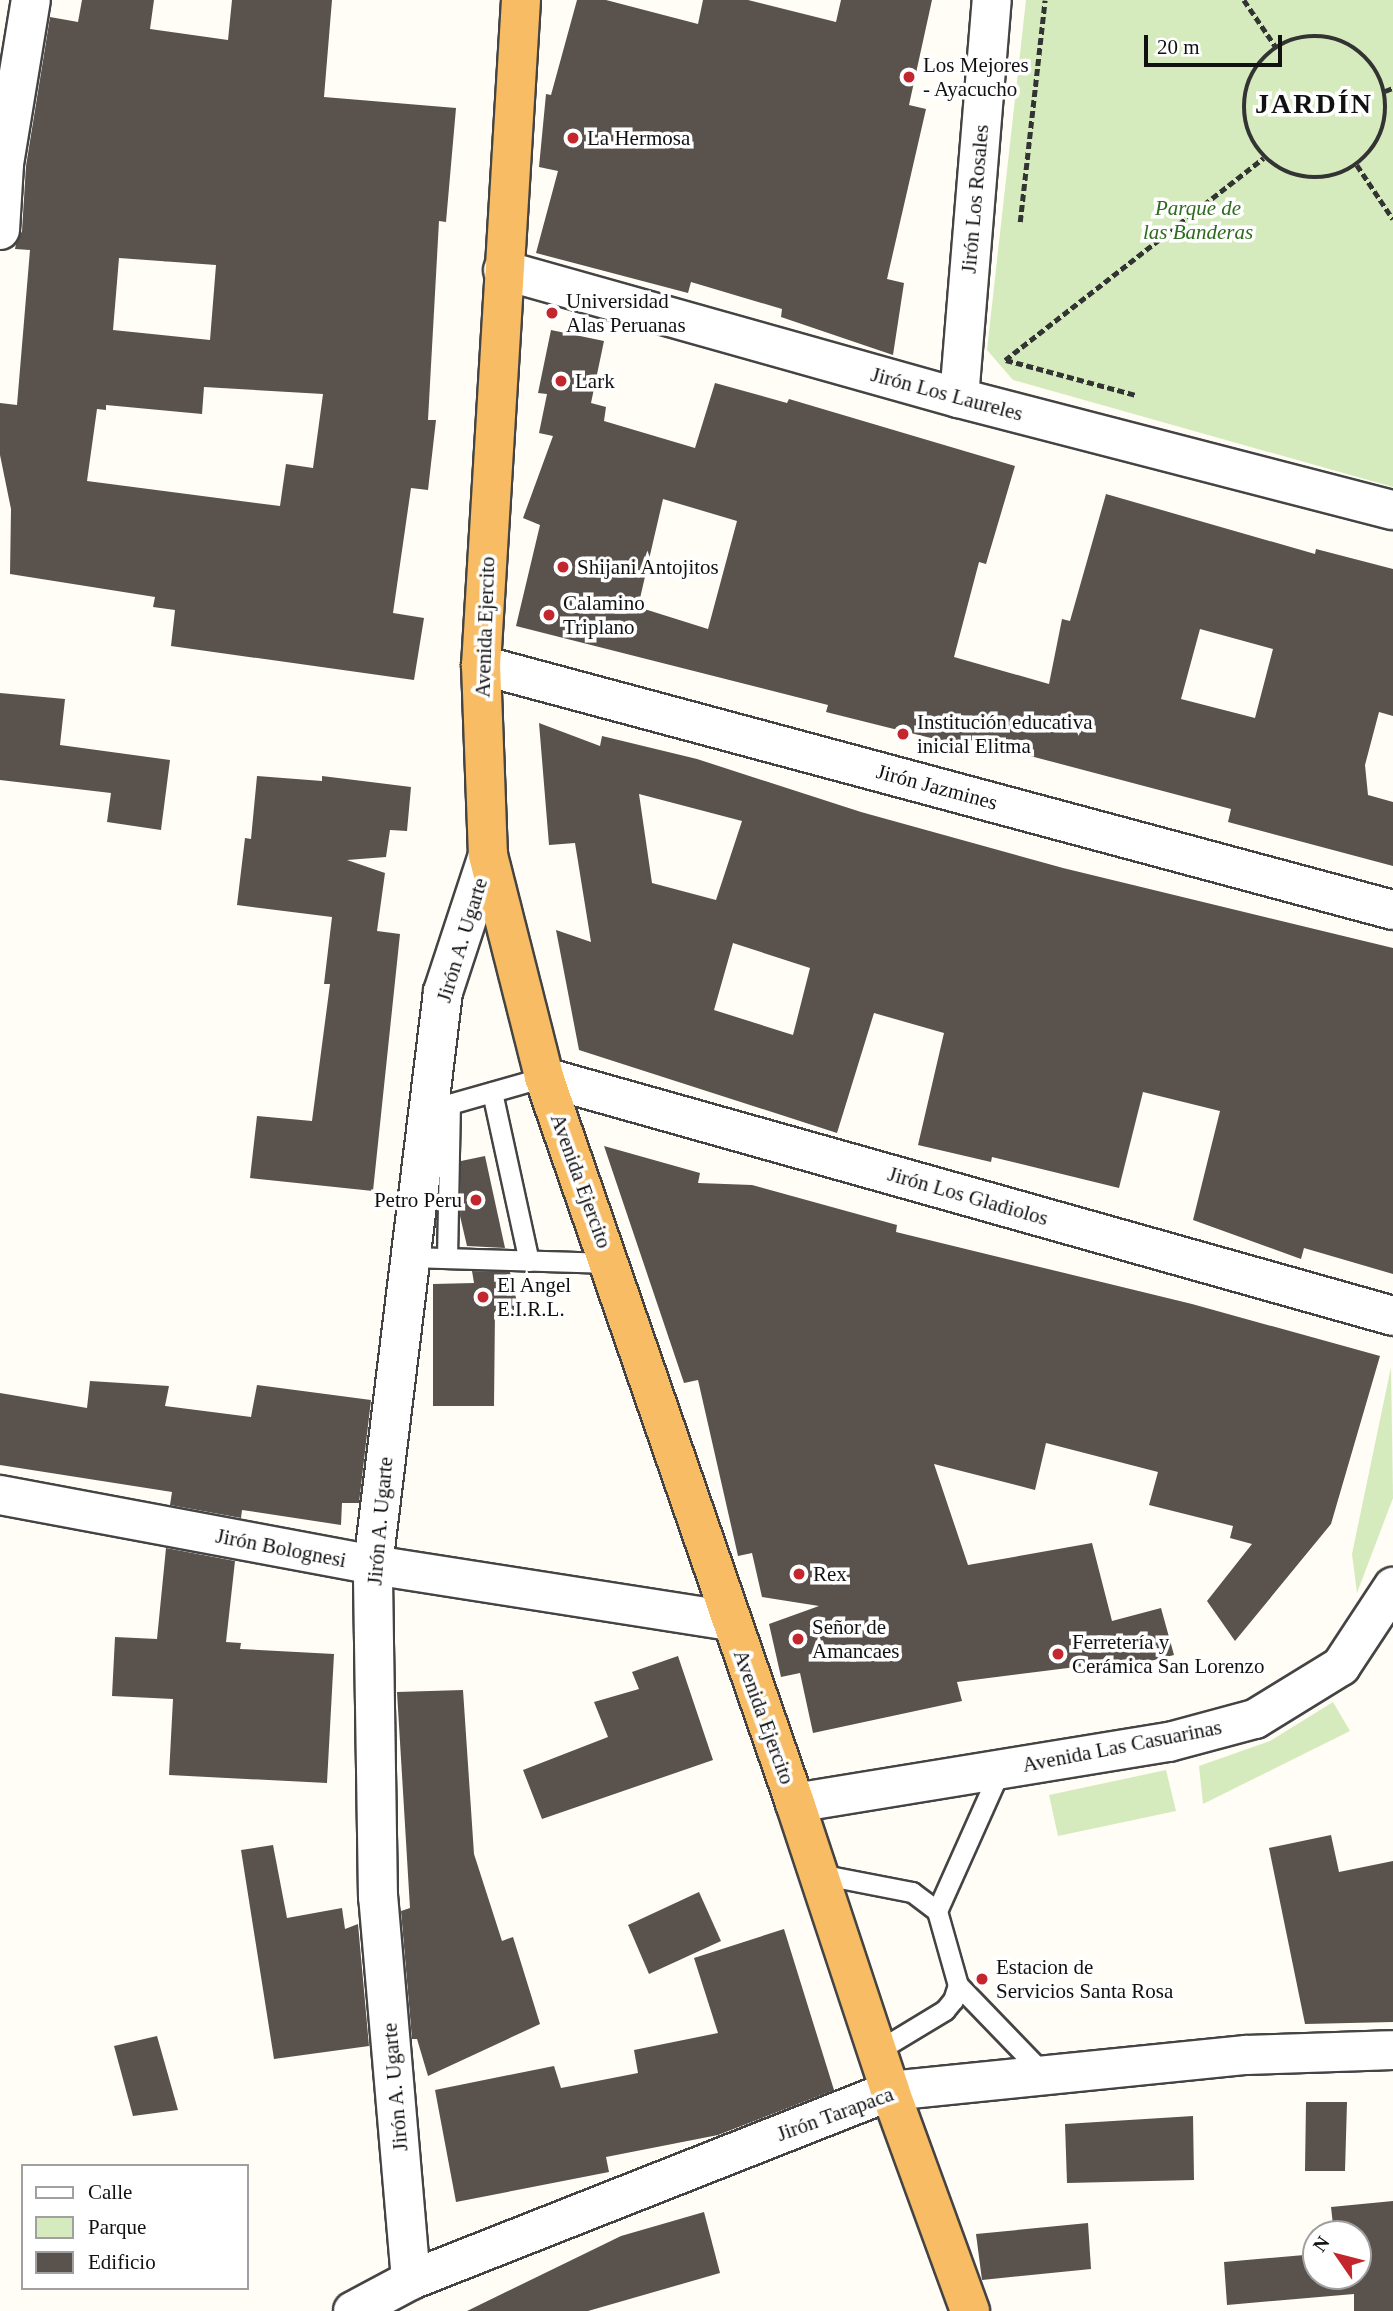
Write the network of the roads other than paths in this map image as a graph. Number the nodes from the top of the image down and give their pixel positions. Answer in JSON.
{"nodes":[{"id":1,"x":31,"y":0,"type":"edge"},
{"id":2,"x":521,"y":0,"type":"edge"},
{"id":3,"x":992,"y":0,"type":"edge"},
{"id":4,"x":0,"y":230,"type":"edge"},
{"id":5,"x":503,"y":270,"type":"junction"},
{"id":6,"x":959,"y":398,"type":"junction"},
{"id":7,"x":1393,"y":510,"type":"edge"},
{"id":8,"x":481,"y":664,"type":"junction"},
{"id":9,"x":488,"y":855,"type":"junction"},
{"id":10,"x":1393,"y":910,"type":"edge"},
{"id":11,"x":544,"y":1077,"type":"junction"},
{"id":12,"x":492,"y":1092,"type":"junction"},
{"id":13,"x":439,"y":1107,"type":"junction"},
{"id":14,"x":428,"y":1258,"type":"junction"},
{"id":15,"x":529,"y":1261,"type":"junction"},
{"id":16,"x":610,"y":1263,"type":"junction"},
{"id":17,"x":1393,"y":1316,"type":"edge"},
{"id":18,"x":0,"y":1495,"type":"edge"},
{"id":19,"x":373,"y":1565,"type":"junction"},
{"id":20,"x":1393,"y":1587,"type":"edge"},
{"id":21,"x":729,"y":1620,"type":"junction"},
{"id":22,"x":1000,"y":1770,"type":"junction"},
{"id":23,"x":795,"y":1803,"type":"junction"},
{"id":24,"x":819,"y":1874,"type":"junction"},
{"id":25,"x":937,"y":1911,"type":"junction"},
{"id":26,"x":958,"y":1985,"type":"junction"},
{"id":27,"x":1393,"y":2050,"type":"edge"},
{"id":28,"x":877,"y":2051,"type":"junction"},
{"id":29,"x":1045,"y":2075,"type":"junction"},
{"id":30,"x":890,"y":2091,"type":"junction"},
{"id":31,"x":411,"y":2280,"type":"junction"},
{"id":32,"x":352,"y":2311,"type":"edge"},
{"id":33,"x":970,"y":2311,"type":"edge"}],
"edges":[{"from":1,"to":4,"type":"street"},
{"from":2,"to":5,"type":"highway","name":"Avenida Ejercito"},
{"from":3,"to":6,"type":"street","name":"Jirón Los Rosales"},
{"from":5,"to":6,"type":"street","name":"Jirón Los Laureles"},
{"from":5,"to":8,"type":"highway","name":"Avenida Ejercito"},
{"from":6,"to":7,"type":"street","name":"Jirón Los Laureles"},
{"from":8,"to":9,"type":"highway","name":"Avenida Ejercito"},
{"from":8,"to":10,"type":"street","name":"Jirón Jazmines"},
{"from":9,"to":11,"type":"highway","name":"Avenida Ejercito"},
{"from":9,"to":13,"type":"street","name":"Jirón A. Ugarte"},
{"from":11,"to":12,"type":"lane"},
{"from":11,"to":16,"type":"highway","name":"Avenida Ejercito"},
{"from":11,"to":17,"type":"street","name":"Jirón Los Gladiolos"},
{"from":12,"to":13,"type":"lane"},
{"from":12,"to":15,"type":"lane"},
{"from":13,"to":14,"type":"street","name":"Jirón A. Ugarte"},
{"from":14,"to":15,"type":"lane"},
{"from":14,"to":19,"type":"street","name":"Jirón A. Ugarte"},
{"from":15,"to":16,"type":"lane"},
{"from":16,"to":21,"type":"highway","name":"Avenida Ejercito"},
{"from":18,"to":19,"type":"street","name":"Jirón Bolognesi"},
{"from":19,"to":21,"type":"street","name":"Jirón Bolognesi"},
{"from":19,"to":31,"type":"street","name":"Jirón A. Ugarte"},
{"from":20,"to":22,"type":"street","name":"Avenida Las Casuarinas"},
{"from":21,"to":23,"type":"highway","name":"Avenida Ejercito"},
{"from":22,"to":23,"type":"street","name":"Avenida Las Casuarinas"},
{"from":22,"to":25,"type":"lane"},
{"from":23,"to":24,"type":"highway","name":"Avenida Ejercito"},
{"from":24,"to":25,"type":"lane"},
{"from":24,"to":28,"type":"highway","name":"Avenida Ejercito"},
{"from":25,"to":26,"type":"lane"},
{"from":26,"to":28,"type":"lane"},
{"from":26,"to":29,"type":"lane"},
{"from":27,"to":29,"type":"street","name":"Jirón Tarapaca"},
{"from":28,"to":30,"type":"highway","name":"Avenida Ejercito"},
{"from":29,"to":30,"type":"street","name":"Jirón Tarapaca"},
{"from":30,"to":31,"type":"street","name":"Jirón Tarapaca"},
{"from":30,"to":33,"type":"highway","name":"Avenida Ejercito"},
{"from":31,"to":32,"type":"street","name":"Jirón Tarapaca"}]}
